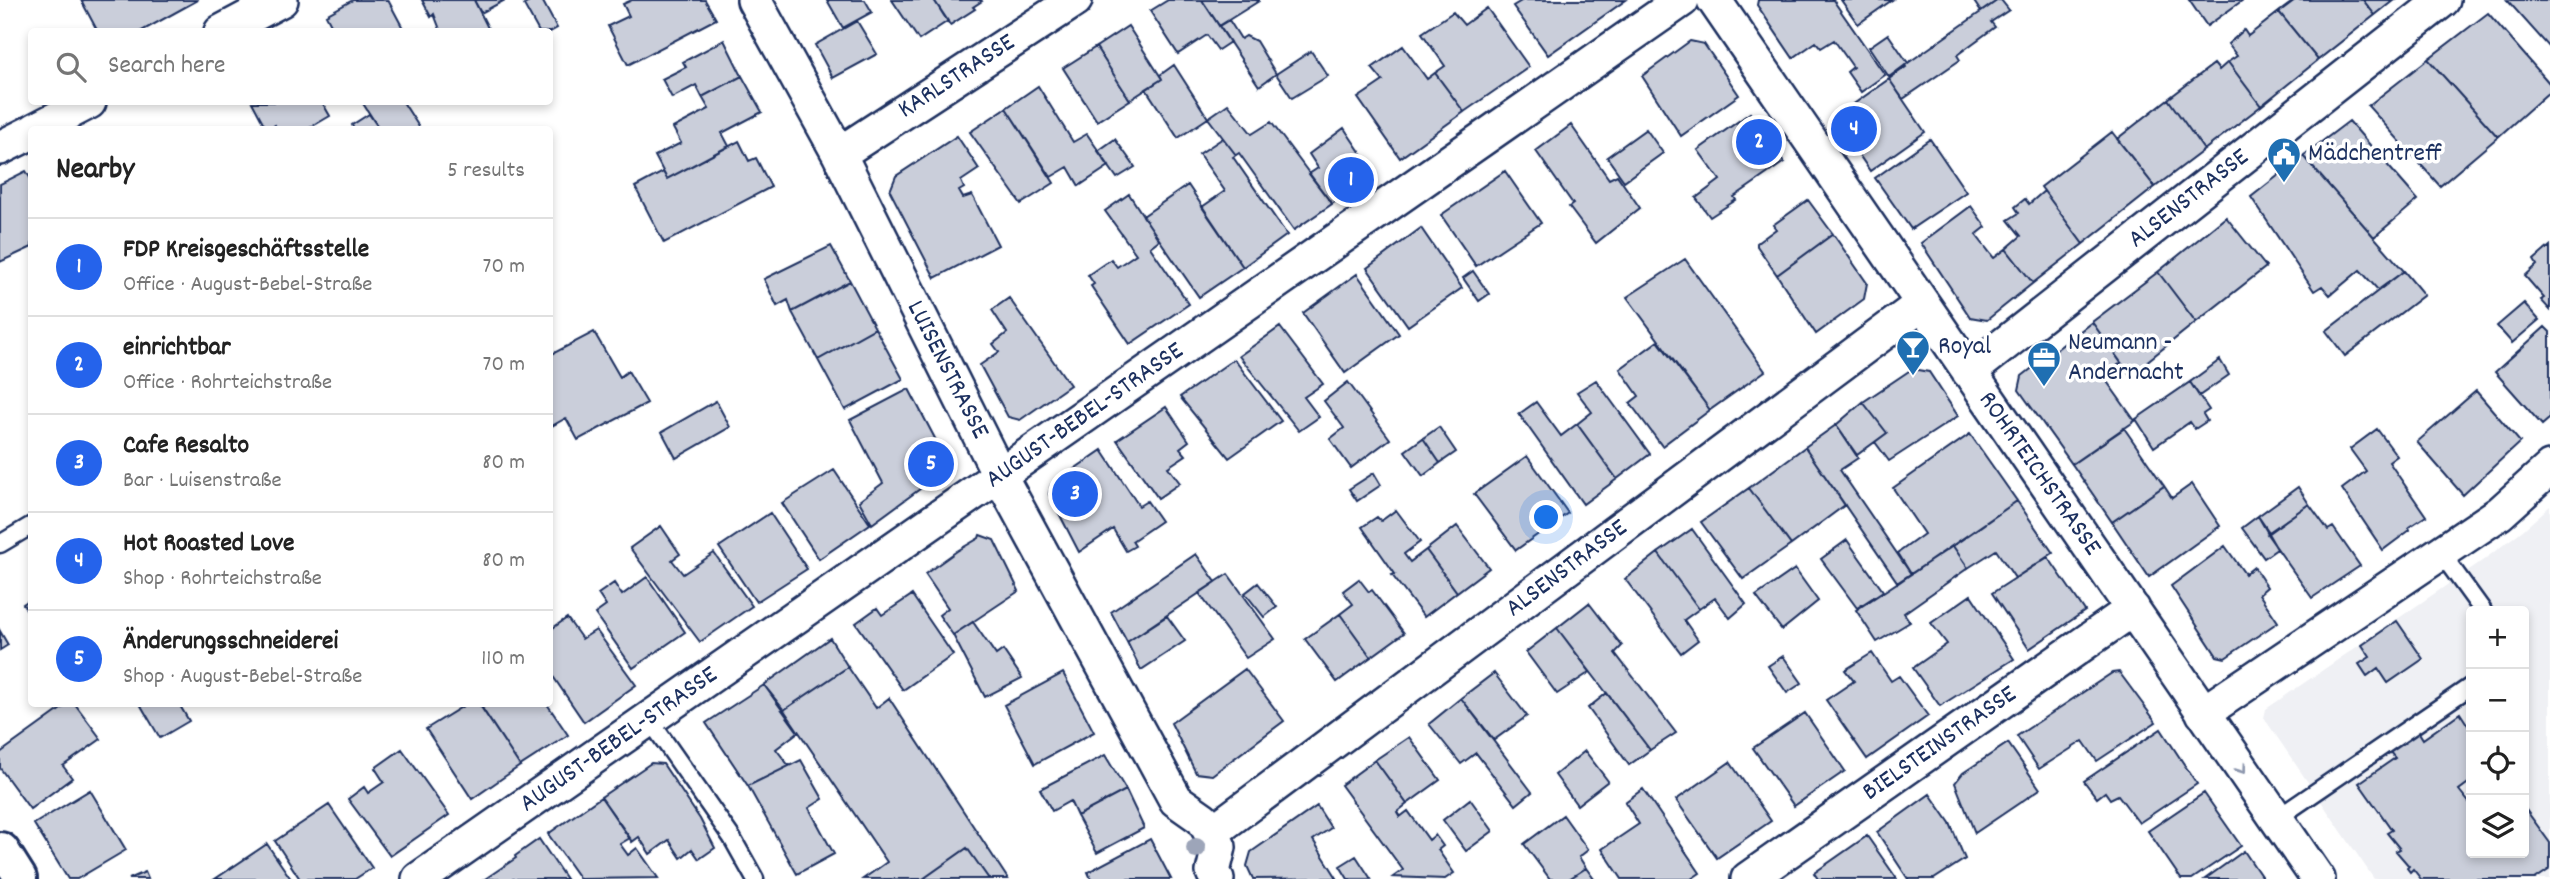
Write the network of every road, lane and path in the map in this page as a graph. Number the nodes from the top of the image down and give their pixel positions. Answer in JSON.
{"nodes":[{"id":1,"x":281,"y":0,"type":"edge"},
{"id":2,"x":754,"y":0,"type":"edge"},
{"id":3,"x":1075,"y":0,"type":"edge"},
{"id":4,"x":1682,"y":0,"type":"edge"},
{"id":5,"x":1714,"y":0,"type":"edge"},
{"id":6,"x":2443,"y":0,"type":"edge"},
{"id":7,"x":228,"y":28,"type":"edge"},
{"id":8,"x":83,"y":105,"type":"edge"},
{"id":9,"x":43,"y":126,"type":"edge"},
{"id":10,"x":28,"y":134,"type":"edge"},
{"id":11,"x":0,"y":148,"type":"edge"},
{"id":12,"x":839,"y":154,"type":"junction"},
{"id":13,"x":1922,"y":304,"type":"junction"},
{"id":14,"x":1969,"y":372,"type":"junction"},
{"id":15,"x":2550,"y":468,"type":"edge"},
{"id":16,"x":1000,"y":476,"type":"junction"},
{"id":17,"x":28,"y":527,"type":"edge"},
{"id":18,"x":0,"y":544,"type":"edge"},
{"id":19,"x":2441,"y":553,"type":"junction"},
{"id":20,"x":2479,"y":606,"type":"edge"},
{"id":21,"x":2133,"y":610,"type":"junction"},
{"id":22,"x":2466,"y":689,"type":"edge"},
{"id":23,"x":2203,"y":713,"type":"junction"},
{"id":24,"x":649,"y":719,"type":"junction"},
{"id":25,"x":2276,"y":819,"type":"junction"},
{"id":26,"x":1211,"y":833,"type":"junction"},
{"id":27,"x":0,"y":852,"type":"edge"},
{"id":28,"x":17,"y":879,"type":"edge"},
{"id":29,"x":419,"y":879,"type":"edge"},
{"id":30,"x":755,"y":879,"type":"edge"},
{"id":31,"x":1217,"y":879,"type":"edge"},
{"id":32,"x":1748,"y":879,"type":"edge"},
{"id":33,"x":2318,"y":879,"type":"edge"}],
"edges":[{"from":1,"to":7,"type":"street"},
{"from":2,"to":12,"type":"street","name":"LUISENSTRASSE"},
{"from":3,"to":12,"type":"street","name":"KARLSTRASSE"},
{"from":4,"to":16,"type":"street","name":"AUGUST-BEBEL-STRASSE"},
{"from":5,"to":13,"type":"street","name":"ROHRTEICHSTRASSE"},
{"from":6,"to":14,"type":"street","name":"ALSENSTRASSE"},
{"from":8,"to":9,"type":"street"},
{"from":10,"to":11,"type":"street"},
{"from":12,"to":16,"type":"street","name":"LUISENSTRASSE"},
{"from":13,"to":14,"type":"street","name":"ROHRTEICHSTRASSE"},
{"from":13,"to":26,"type":"street","name":"ALSENSTRASSE"},
{"from":14,"to":21,"type":"street","name":"ROHRTEICHSTRASSE"},
{"from":15,"to":19,"type":"street"},
{"from":16,"to":24,"type":"street","name":"AUGUST-BEBEL-STRASSE"},
{"from":16,"to":26,"type":"street","name":"LUISENSTRASSE"},
{"from":17,"to":18,"type":"lane"},
{"from":19,"to":20,"type":"lane"},
{"from":19,"to":23,"type":"street"},
{"from":21,"to":23,"type":"street","name":"ROHRTEICHSTRASSE"},
{"from":21,"to":32,"type":"street","name":"BIELSTEINSTRASSE"},
{"from":22,"to":25,"type":"lane"},
{"from":23,"to":25,"type":"street","name":"ROHRTEICHSTRASSE","one_way":true},
{"from":24,"to":29,"type":"street","name":"AUGUST-BEBEL-STRASSE"},
{"from":24,"to":30,"type":"lane"},
{"from":25,"to":33,"type":"street","name":"ROHRTEICHSTRASSE"},
{"from":26,"to":31,"type":"street"},
{"from":27,"to":28,"type":"main road"}]}
